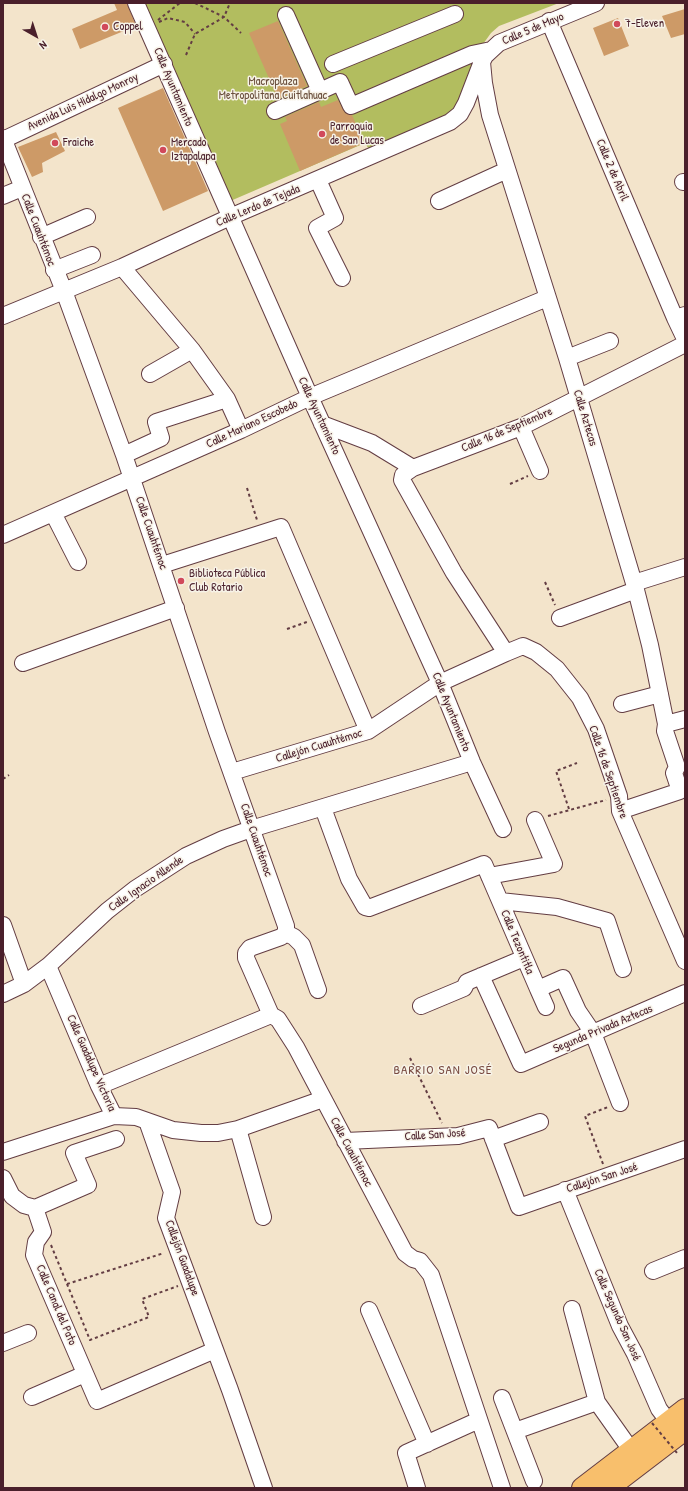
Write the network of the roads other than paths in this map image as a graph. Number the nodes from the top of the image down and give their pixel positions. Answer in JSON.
{"nodes":[{"id":1,"x":136,"y":3,"type":"edge"},
{"id":2,"x":596,"y":3,"type":"edge"},
{"id":3,"x":455,"y":14,"type":"dead end"},
{"id":4,"x":286,"y":15,"type":"dead end"},
{"id":5,"x":549,"y":21,"type":"junction"},
{"id":6,"x":486,"y":56,"type":"junction"},
{"id":7,"x":164,"y":64,"type":"junction"},
{"id":8,"x":340,"y":82,"type":"junction"},
{"id":9,"x":320,"y":91,"type":"junction"},
{"id":10,"x":274,"y":111,"type":"dead end"},
{"id":11,"x":3,"y":139,"type":"edge"},
{"id":12,"x":507,"y":170,"type":"junction"},
{"id":13,"x":318,"y":180,"type":"junction"},
{"id":14,"x":22,"y":188,"type":"junction"},
{"id":15,"x":3,"y":196,"type":"edge"},
{"id":16,"x":439,"y":201,"type":"dead end"},
{"id":17,"x":87,"y":217,"type":"dead end"},
{"id":18,"x":230,"y":217,"type":"junction"},
{"id":19,"x":41,"y":237,"type":"junction"},
{"id":20,"x":92,"y":255,"type":"dead end"},
{"id":21,"x":122,"y":267,"type":"junction"},
{"id":22,"x":54,"y":270,"type":"junction"},
{"id":23,"x":342,"y":278,"type":"dead end"},
{"id":24,"x":64,"y":291,"type":"junction"},
{"id":25,"x":547,"y":298,"type":"junction"},
{"id":26,"x":3,"y":316,"type":"edge"},
{"id":27,"x":680,"y":316,"type":"edge"},
{"id":28,"x":685,"y":339,"type":"edge"},
{"id":29,"x":610,"y":341,"type":"dead end"},
{"id":30,"x":685,"y":344,"type":"edge"},
{"id":31,"x":192,"y":350,"type":"junction"},
{"id":32,"x":567,"y":358,"type":"junction"},
{"id":33,"x":150,"y":374,"type":"dead end"},
{"id":34,"x":310,"y":397,"type":"junction"},
{"id":35,"x":578,"y":398,"type":"junction"},
{"id":36,"x":228,"y":399,"type":"junction"},
{"id":37,"x":322,"y":424,"type":"junction"},
{"id":38,"x":521,"y":427,"type":"junction"},
{"id":39,"x":241,"y":430,"type":"junction"},
{"id":40,"x":124,"y":456,"type":"junction"},
{"id":41,"x":413,"y":468,"type":"junction"},
{"id":42,"x":540,"y":470,"type":"road end"},
{"id":43,"x":132,"y":479,"type":"junction"},
{"id":44,"x":53,"y":513,"type":"junction"},
{"id":45,"x":3,"y":535,"type":"edge"},
{"id":46,"x":78,"y":562,"type":"dead end"},
{"id":47,"x":162,"y":565,"type":"junction"},
{"id":48,"x":685,"y":567,"type":"edge"},
{"id":49,"x":635,"y":586,"type":"junction"},
{"id":50,"x":176,"y":608,"type":"junction"},
{"id":51,"x":560,"y":618,"type":"road end"},
{"id":52,"x":506,"y":653,"type":"junction"},
{"id":53,"x":23,"y":663,"type":"dead end"},
{"id":54,"x":440,"y":683,"type":"junction"},
{"id":55,"x":660,"y":694,"type":"junction"},
{"id":56,"x":622,"y":704,"type":"dead end"},
{"id":57,"x":685,"y":719,"type":"edge"},
{"id":58,"x":666,"y":724,"type":"junction"},
{"id":59,"x":368,"y":731,"type":"junction"},
{"id":60,"x":472,"y":762,"type":"junction"},
{"id":61,"x":232,"y":772,"type":"junction"},
{"id":62,"x":619,"y":803,"type":"junction"},
{"id":63,"x":323,"y":808,"type":"junction"},
{"id":64,"x":535,"y":820,"type":"road end"},
{"id":65,"x":252,"y":829,"type":"junction"},
{"id":66,"x":503,"y":829,"type":"dead end"},
{"id":67,"x":489,"y":876,"type":"junction"},
{"id":68,"x":500,"y":901,"type":"junction"},
{"id":69,"x":3,"y":924,"type":"edge"},
{"id":70,"x":286,"y":933,"type":"junction"},
{"id":71,"x":524,"y":958,"type":"junction"},
{"id":72,"x":685,"y":961,"type":"edge"},
{"id":73,"x":48,"y":966,"type":"junction"},
{"id":74,"x":623,"y":969,"type":"dead end"},
{"id":75,"x":481,"y":976,"type":"junction"},
{"id":76,"x":24,"y":984,"type":"junction"},
{"id":77,"x":538,"y":989,"type":"junction"},
{"id":78,"x":318,"y":990,"type":"dead end"},
{"id":79,"x":685,"y":993,"type":"edge"},
{"id":80,"x":3,"y":994,"type":"edge"},
{"id":81,"x":421,"y":1006,"type":"dead end"},
{"id":82,"x":546,"y":1008,"type":"dead end"},
{"id":83,"x":270,"y":1015,"type":"junction"},
{"id":84,"x":594,"y":1034,"type":"junction"},
{"id":85,"x":99,"y":1086,"type":"junction"},
{"id":86,"x":323,"y":1099,"type":"junction"},
{"id":87,"x":620,"y":1103,"type":"road end"},
{"id":88,"x":114,"y":1116,"type":"junction"},
{"id":89,"x":147,"y":1121,"type":"junction"},
{"id":90,"x":540,"y":1122,"type":"dead end"},
{"id":91,"x":238,"y":1129,"type":"junction"},
{"id":92,"x":493,"y":1138,"type":"junction"},
{"id":93,"x":116,"y":1139,"type":"dead end"},
{"id":94,"x":345,"y":1141,"type":"junction"},
{"id":95,"x":685,"y":1149,"type":"edge"},
{"id":96,"x":3,"y":1152,"type":"edge"},
{"id":97,"x":3,"y":1178,"type":"edge"},
{"id":98,"x":565,"y":1190,"type":"junction"},
{"id":99,"x":35,"y":1208,"type":"junction"},
{"id":100,"x":263,"y":1217,"type":"dead end"},
{"id":101,"x":685,"y":1258,"type":"edge"},
{"id":102,"x":653,"y":1271,"type":"dead end"},
{"id":103,"x":572,"y":1309,"type":"dead end"},
{"id":104,"x":369,"y":1310,"type":"dead end"},
{"id":105,"x":28,"y":1333,"type":"dead end"},
{"id":106,"x":3,"y":1343,"type":"edge"},
{"id":107,"x":215,"y":1350,"type":"junction"},
{"id":108,"x":86,"y":1374,"type":"junction"},
{"id":109,"x":32,"y":1397,"type":"dead end"},
{"id":110,"x":502,"y":1398,"type":"dead end"},
{"id":111,"x":597,"y":1402,"type":"junction"},
{"id":112,"x":685,"y":1409,"type":"edge"},
{"id":113,"x":479,"y":1420,"type":"junction"},
{"id":114,"x":515,"y":1431,"type":"junction"},
{"id":115,"x":672,"y":1432,"type":"edge"},
{"id":116,"x":427,"y":1444,"type":"junction"},
{"id":117,"x":631,"y":1450,"type":"junction"},
{"id":118,"x":534,"y":1481,"type":"dead end"},
{"id":119,"x":264,"y":1488,"type":"edge"},
{"id":120,"x":417,"y":1488,"type":"edge"},
{"id":121,"x":502,"y":1488,"type":"edge"},
{"id":122,"x":582,"y":1488,"type":"edge"},
{"id":123,"x":609,"y":1488,"type":"edge"}],
"edges":[{"from":1,"to":7,"type":"street","name":"Calle Ayuntamiento"},
{"from":2,"to":5,"type":"street","name":"Calle 5 de Mayo"},
{"from":3,"to":8,"type":"street"},
{"from":4,"to":9,"type":"street"},
{"from":5,"to":6,"type":"street","name":"Calle 5 de Mayo"},
{"from":5,"to":27,"type":"street","name":"Calle 2 de Abril"},
{"from":6,"to":8,"type":"street","name":"Calle 5 de Mayo"},
{"from":6,"to":12,"type":"street","name":"Calle Aztecas"},
{"from":6,"to":13,"type":"street","name":"Calle Lerdo de Tejada"},
{"from":7,"to":11,"type":"street","name":"Avenida Luis Hidalgo Monroy"},
{"from":7,"to":18,"type":"street","name":"Calle Ayuntamiento"},
{"from":8,"to":9,"type":"street"},
{"from":9,"to":10,"type":"street"},
{"from":11,"to":14,"type":"street","name":"Calle Cuauhtémoc"},
{"from":12,"to":16,"type":"street"},
{"from":12,"to":25,"type":"street","name":"Calle Aztecas"},
{"from":13,"to":18,"type":"street","name":"Calle Lerdo de Tejada"},
{"from":13,"to":23,"type":"street"},
{"from":14,"to":15,"type":"street"},
{"from":14,"to":19,"type":"street","name":"Calle Cuauhtémoc"},
{"from":17,"to":19,"type":"street"},
{"from":18,"to":21,"type":"street","name":"Calle Lerdo de Tejada"},
{"from":18,"to":34,"type":"street","name":"Calle Ayuntamiento"},
{"from":19,"to":22,"type":"street","name":"Calle Cuauhtémoc"},
{"from":20,"to":22,"type":"street"},
{"from":21,"to":24,"type":"street","name":"Calle Lerdo de Tejada"},
{"from":21,"to":31,"type":"street"},
{"from":22,"to":24,"type":"street","name":"Calle Cuauhtémoc"},
{"from":24,"to":26,"type":"street","name":"Calle Lerdo de Tejada"},
{"from":24,"to":40,"type":"street","name":"Calle Cuauhtémoc"},
{"from":25,"to":32,"type":"street","name":"Calle Aztecas"},
{"from":25,"to":34,"type":"street","name":"Calle Mariano Escobedo"},
{"from":27,"to":28,"type":"street"},
{"from":29,"to":32,"type":"street"},
{"from":30,"to":35,"type":"street","name":"Calle 16 de Septiembre"},
{"from":31,"to":33,"type":"street"},
{"from":31,"to":36,"type":"street"},
{"from":32,"to":35,"type":"street","name":"Calle Aztecas"},
{"from":34,"to":37,"type":"street","name":"Calle Ayuntamiento"},
{"from":34,"to":39,"type":"street","name":"Calle Mariano Escobedo"},
{"from":35,"to":38,"type":"street","name":"Calle 16 de Septiembre"},
{"from":35,"to":49,"type":"street","name":"Calle Aztecas"},
{"from":36,"to":39,"type":"street"},
{"from":36,"to":40,"type":"street"},
{"from":37,"to":41,"type":"street"},
{"from":37,"to":54,"type":"street","name":"Calle Ayuntamiento"},
{"from":38,"to":41,"type":"street","name":"Calle 16 de Septiembre"},
{"from":38,"to":42,"type":"street"},
{"from":39,"to":43,"type":"street","name":"Calle Mariano Escobedo"},
{"from":40,"to":43,"type":"street","name":"Calle Cuauhtémoc"},
{"from":41,"to":52,"type":"street"},
{"from":43,"to":44,"type":"street","name":"Calle Mariano Escobedo"},
{"from":43,"to":47,"type":"street","name":"Calle Cuauhtémoc"},
{"from":44,"to":45,"type":"street","name":"Calle Mariano Escobedo"},
{"from":44,"to":46,"type":"street"},
{"from":47,"to":50,"type":"street","name":"Calle Cuauhtémoc"},
{"from":47,"to":59,"type":"street"},
{"from":48,"to":49,"type":"street"},
{"from":49,"to":51,"type":"street"},
{"from":49,"to":55,"type":"street","name":"Calle Aztecas"},
{"from":50,"to":53,"type":"street"},
{"from":50,"to":61,"type":"street","name":"Calle Cuauhtémoc"},
{"from":52,"to":54,"type":"street","name":"Calle 16 de Septiembre"},
{"from":52,"to":62,"type":"street","name":"Calle 16 de Septiembre"},
{"from":54,"to":59,"type":"street","name":"Callejón Cuauhtémoc"},
{"from":54,"to":60,"type":"street","name":"Calle Ayuntamiento"},
{"from":55,"to":56,"type":"street"},
{"from":55,"to":58,"type":"street","name":"Calle Aztecas"},
{"from":57,"to":58,"type":"street"},
{"from":58,"to":62,"type":"street","name":"Calle Aztecas"},
{"from":59,"to":61,"type":"street","name":"Callejón Cuauhtémoc"},
{"from":60,"to":63,"type":"street","name":"Calle Ignacio Allende"},
{"from":60,"to":66,"type":"street","name":"Calle Ayuntamiento"},
{"from":61,"to":65,"type":"street","name":"Calle Cuauhtémoc"},
{"from":62,"to":72,"type":"street","name":"Calle 16 de Septiembre"},
{"from":63,"to":65,"type":"street","name":"Calle Ignacio Allende"},
{"from":63,"to":67,"type":"street","name":"Calle Tezontitla"},
{"from":64,"to":67,"type":"street"},
{"from":65,"to":70,"type":"street","name":"Calle Cuauhtémoc"},
{"from":65,"to":73,"type":"street","name":"Calle Ignacio Allende"},
{"from":67,"to":68,"type":"street","name":"Calle Tezontitla"},
{"from":68,"to":71,"type":"street","name":"Calle Tezontitla"},
{"from":68,"to":74,"type":"street"},
{"from":69,"to":76,"type":"street"},
{"from":70,"to":78,"type":"street"},
{"from":70,"to":83,"type":"street","name":"Calle Cuauhtémoc"},
{"from":71,"to":75,"type":"street"},
{"from":71,"to":77,"type":"street","name":"Calle Tezontitla"},
{"from":73,"to":76,"type":"street","name":"Calle Ignacio Allende"},
{"from":73,"to":85,"type":"street","name":"Calle Guadalupe Victoria"},
{"from":75,"to":81,"type":"street"},
{"from":75,"to":84,"type":"street","name":"Segunda Privada Aztecas"},
{"from":76,"to":80,"type":"street","name":"Calle Ignacio Allende"},
{"from":77,"to":82,"type":"street"},
{"from":77,"to":84,"type":"street","name":"Calle Tezontitla"},
{"from":79,"to":84,"type":"street","name":"Segunda Privada Aztecas"},
{"from":83,"to":85,"type":"street"},
{"from":83,"to":86,"type":"street","name":"Calle Cuauhtémoc"},
{"from":84,"to":87,"type":"street","name":"Calle Tezontitla"},
{"from":85,"to":88,"type":"street","name":"Calle Guadalupe Victoria"},
{"from":86,"to":91,"type":"street","name":"Calle Guadalupe Victoria"},
{"from":86,"to":94,"type":"street","name":"Calle Cuauhtémoc"},
{"from":88,"to":89,"type":"street","name":"Calle Guadalupe Victoria"},
{"from":88,"to":96,"type":"street"},
{"from":89,"to":91,"type":"street","name":"Calle Guadalupe Victoria"},
{"from":89,"to":107,"type":"street","name":"Callejón Guadalupe"},
{"from":90,"to":92,"type":"street"},
{"from":91,"to":100,"type":"street"},
{"from":92,"to":94,"type":"street","name":"Calle San José"},
{"from":92,"to":98,"type":"street","name":"Callejón San José"},
{"from":93,"to":99,"type":"street"},
{"from":94,"to":113,"type":"street","name":"Calle Cuauhtémoc"},
{"from":95,"to":98,"type":"street","name":"Callejón San José"},
{"from":97,"to":99,"type":"street"},
{"from":98,"to":115,"type":"street","name":"Calle Segundo San José"},
{"from":99,"to":108,"type":"street","name":"Calle Canal del Pato"},
{"from":101,"to":102,"type":"street"},
{"from":103,"to":111,"type":"street"},
{"from":104,"to":116,"type":"street"},
{"from":105,"to":106,"type":"street"},
{"from":107,"to":108,"type":"street","name":"Calle Canal del Pato"},
{"from":107,"to":119,"type":"street","name":"Callejón Guadalupe"},
{"from":108,"to":109,"type":"street"},
{"from":110,"to":114,"type":"street"},
{"from":111,"to":114,"type":"street"},
{"from":111,"to":117,"type":"street"},
{"from":112,"to":115,"type":"main road"},
{"from":113,"to":116,"type":"street"},
{"from":113,"to":121,"type":"street","name":"Calle Cuauhtémoc"},
{"from":114,"to":118,"type":"street"},
{"from":115,"to":117,"type":"main road"},
{"from":115,"to":123,"type":"main road"},
{"from":116,"to":120,"type":"street"},
{"from":117,"to":122,"type":"main road"}]}
